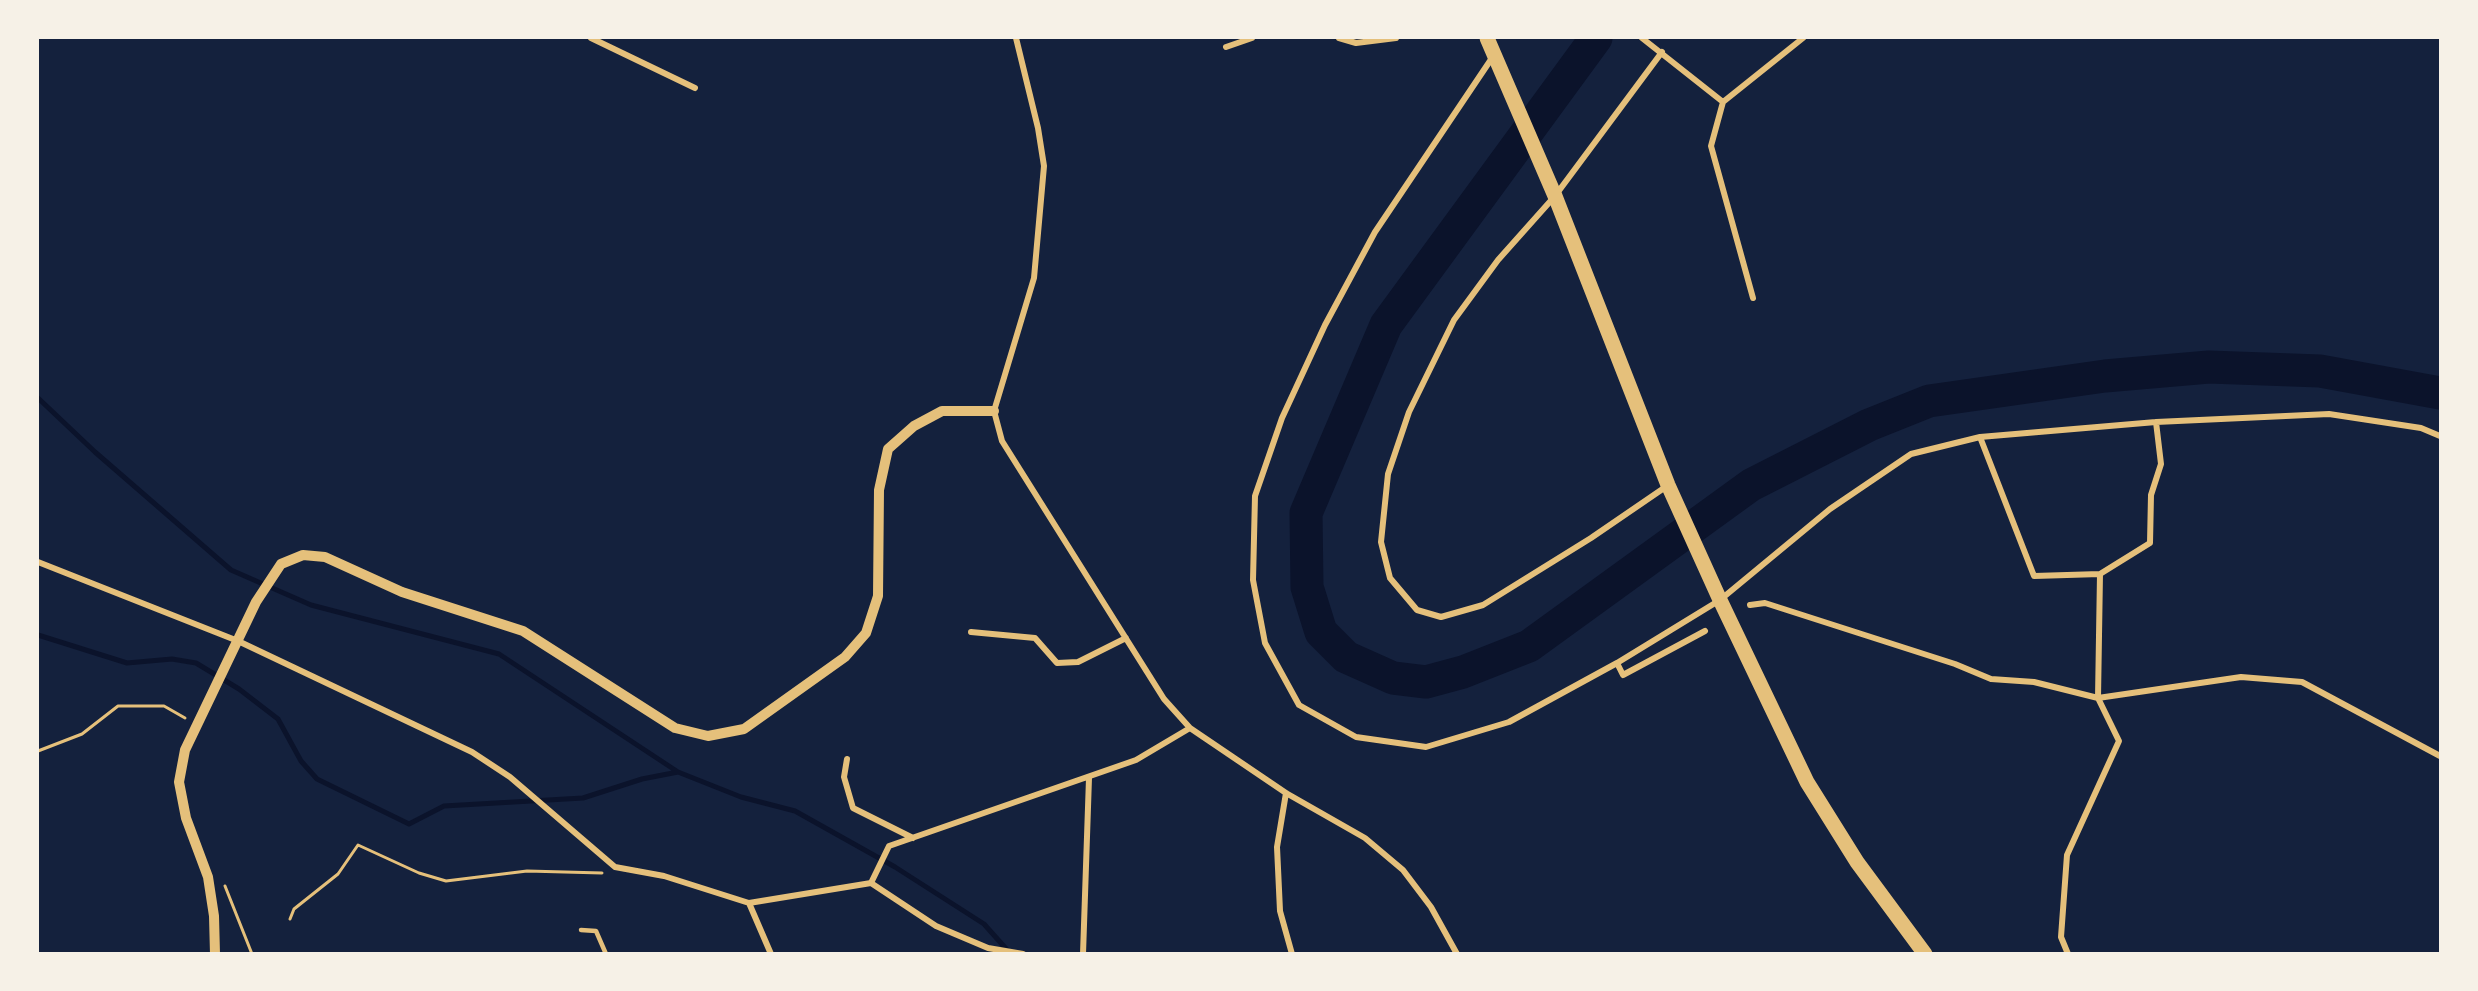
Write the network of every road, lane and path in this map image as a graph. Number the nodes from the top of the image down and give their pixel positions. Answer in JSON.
{"nodes":[{"id":1,"x":591,"y":38,"type":"edge"},
{"id":2,"x":1016,"y":38,"type":"edge"},
{"id":3,"x":1252,"y":38,"type":"edge"},
{"id":4,"x":1339,"y":38,"type":"edge"},
{"id":5,"x":1396,"y":38,"type":"edge"},
{"id":6,"x":1487,"y":38,"type":"edge"},
{"id":7,"x":1642,"y":38,"type":"edge"},
{"id":8,"x":1803,"y":38,"type":"edge"},
{"id":9,"x":1226,"y":47,"type":"dead end"},
{"id":10,"x":1662,"y":52,"type":"junction"},
{"id":11,"x":1497,"y":61,"type":"junction"},
{"id":12,"x":695,"y":88,"type":"dead end"},
{"id":13,"x":1723,"y":102,"type":"junction"},
{"id":14,"x":1552,"y":190,"type":"junction"},
{"id":15,"x":1753,"y":298,"type":"dead end"},
{"id":16,"x":994,"y":411,"type":"junction"},
{"id":17,"x":2156,"y":422,"type":"junction"},
{"id":18,"x":2440,"y":436,"type":"edge"},
{"id":19,"x":1980,"y":437,"type":"junction"},
{"id":20,"x":1668,"y":486,"type":"junction"},
{"id":21,"x":38,"y":562,"type":"edge"},
{"id":22,"x":2100,"y":574,"type":"junction"},
{"id":23,"x":1717,"y":593,"type":"junction"},
{"id":24,"x":1750,"y":605,"type":"dead end"},
{"id":25,"x":1705,"y":631,"type":"dead end"},
{"id":26,"x":971,"y":632,"type":"dead end"},
{"id":27,"x":1126,"y":638,"type":"junction"},
{"id":28,"x":238,"y":642,"type":"junction"},
{"id":29,"x":1617,"y":663,"type":"junction"},
{"id":30,"x":2098,"y":698,"type":"junction"},
{"id":31,"x":197,"y":725,"type":"junction"},
{"id":32,"x":1190,"y":728,"type":"junction"},
{"id":33,"x":38,"y":751,"type":"edge"},
{"id":34,"x":2440,"y":756,"type":"edge"},
{"id":35,"x":848,"y":759,"type":"dead end"},
{"id":36,"x":1089,"y":778,"type":"junction"},
{"id":37,"x":1286,"y":793,"type":"junction"},
{"id":38,"x":913,"y":838,"type":"junction"},
{"id":39,"x":615,"y":867,"type":"junction"},
{"id":40,"x":208,"y":877,"type":"junction"},
{"id":41,"x":871,"y":883,"type":"junction"},
{"id":42,"x":749,"y":903,"type":"junction"},
{"id":43,"x":290,"y":919,"type":"dead end"},
{"id":44,"x":581,"y":930,"type":"dead end"},
{"id":45,"x":215,"y":954,"type":"edge"},
{"id":46,"x":252,"y":954,"type":"edge"},
{"id":47,"x":606,"y":954,"type":"edge"},
{"id":48,"x":771,"y":954,"type":"edge"},
{"id":49,"x":1023,"y":954,"type":"edge"},
{"id":50,"x":1083,"y":954,"type":"edge"},
{"id":51,"x":1292,"y":954,"type":"edge"},
{"id":52,"x":1456,"y":954,"type":"edge"},
{"id":53,"x":1925,"y":954,"type":"edge"},
{"id":54,"x":2068,"y":954,"type":"edge"}],
"edges":[{"from":1,"to":12,"type":"street"},
{"from":2,"to":16,"type":"street"},
{"from":3,"to":9,"type":"street"},
{"from":4,"to":5,"type":"street"},
{"from":6,"to":11,"type":"main road"},
{"from":7,"to":10,"type":"street"},
{"from":8,"to":13,"type":"street"},
{"from":10,"to":13,"type":"street"},
{"from":10,"to":14,"type":"street"},
{"from":11,"to":14,"type":"main road"},
{"from":11,"to":29,"type":"street"},
{"from":13,"to":15,"type":"street"},
{"from":14,"to":20,"type":"main road"},
{"from":14,"to":20,"type":"street"},
{"from":16,"to":27,"type":"street"},
{"from":16,"to":28,"type":"street"},
{"from":17,"to":18,"type":"street"},
{"from":17,"to":19,"type":"street"},
{"from":17,"to":22,"type":"street"},
{"from":19,"to":22,"type":"street"},
{"from":19,"to":23,"type":"street"},
{"from":20,"to":23,"type":"main road"},
{"from":21,"to":28,"type":"street"},
{"from":22,"to":30,"type":"street"},
{"from":23,"to":29,"type":"street"},
{"from":23,"to":53,"type":"main road"},
{"from":24,"to":30,"type":"street"},
{"from":25,"to":29,"type":"street"},
{"from":26,"to":27,"type":"street"},
{"from":27,"to":32,"type":"street"},
{"from":28,"to":31,"type":"street"},
{"from":28,"to":39,"type":"street"},
{"from":30,"to":34,"type":"street"},
{"from":30,"to":54,"type":"street"},
{"from":31,"to":33,"type":"path"},
{"from":31,"to":40,"type":"street"},
{"from":32,"to":36,"type":"street"},
{"from":32,"to":37,"type":"street"},
{"from":35,"to":38,"type":"street"},
{"from":36,"to":38,"type":"street"},
{"from":36,"to":50,"type":"street"},
{"from":37,"to":51,"type":"street"},
{"from":37,"to":52,"type":"street"},
{"from":38,"to":41,"type":"street"},
{"from":39,"to":42,"type":"street"},
{"from":39,"to":43,"type":"path"},
{"from":40,"to":45,"type":"street"},
{"from":40,"to":46,"type":"path"},
{"from":41,"to":42,"type":"street"},
{"from":41,"to":49,"type":"street"},
{"from":42,"to":48,"type":"street"},
{"from":44,"to":47,"type":"lane"}]}
